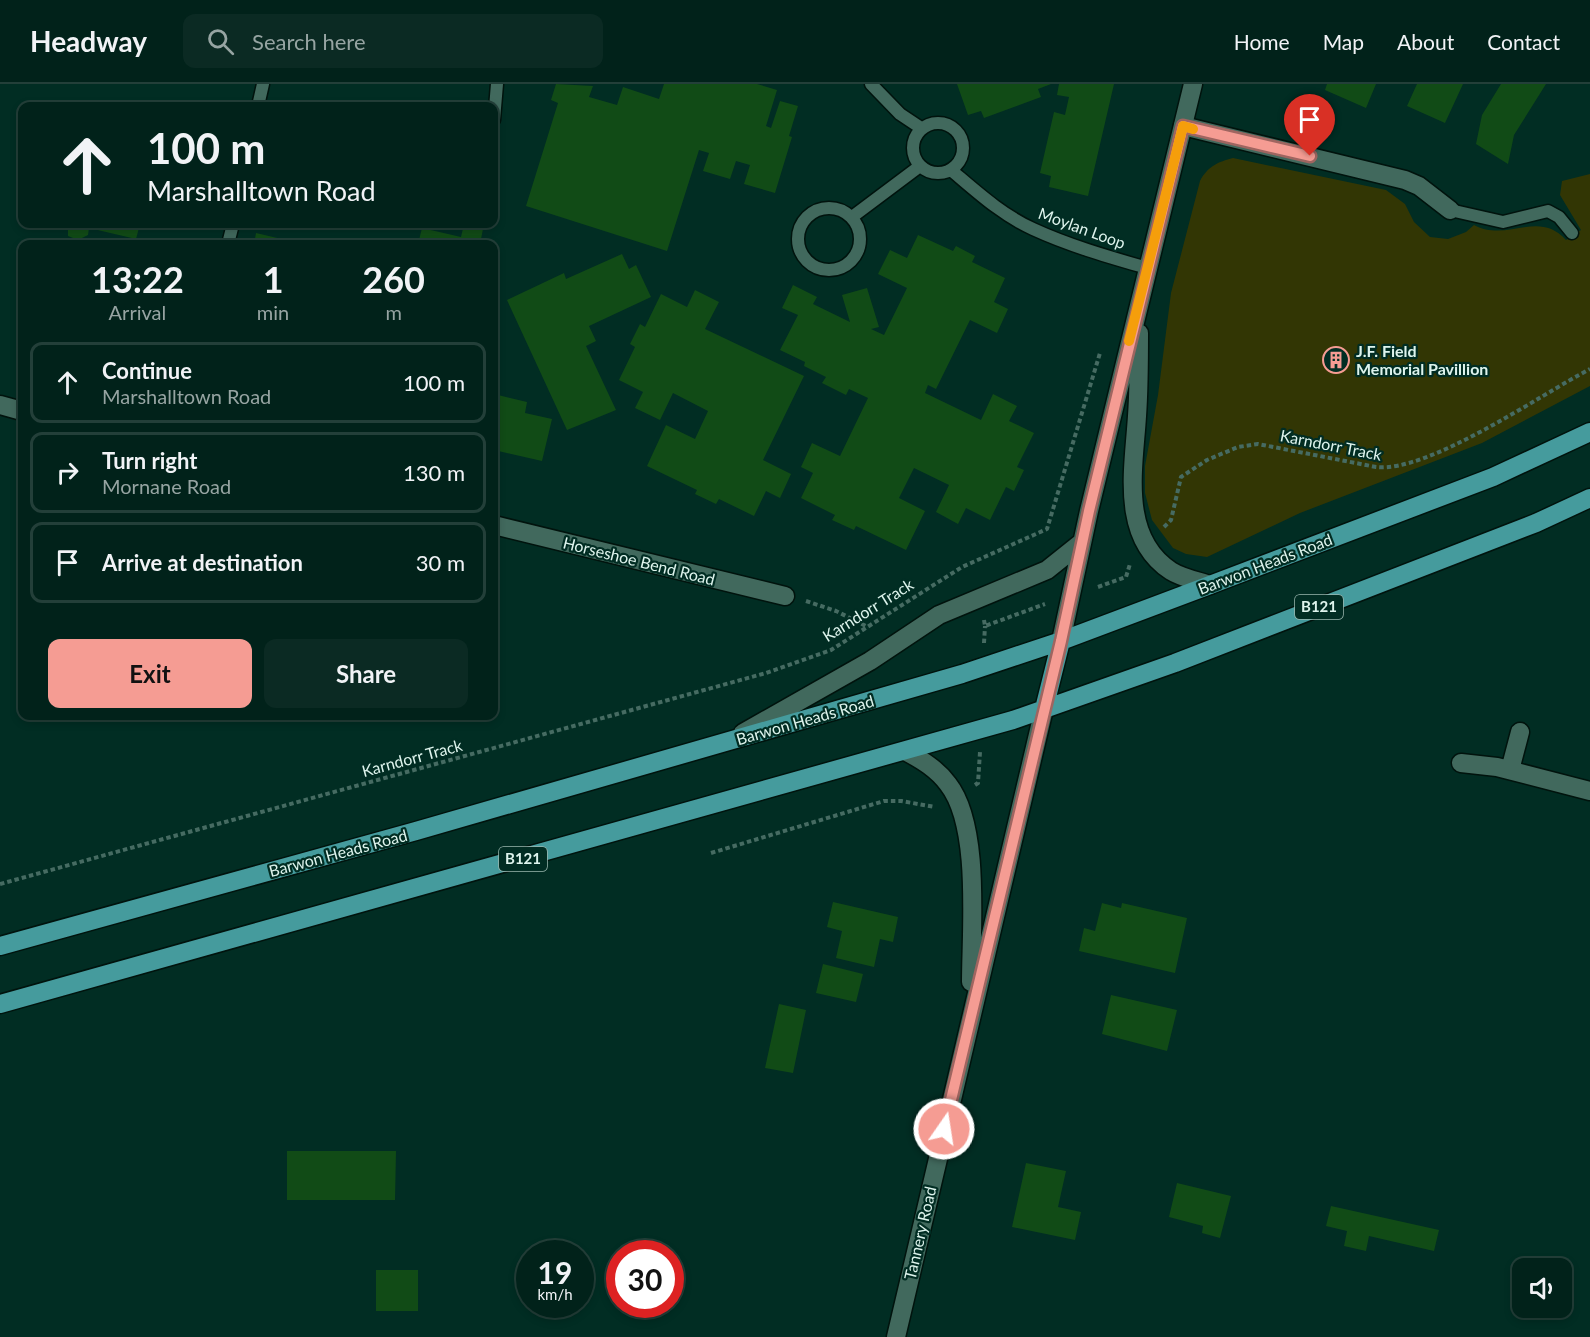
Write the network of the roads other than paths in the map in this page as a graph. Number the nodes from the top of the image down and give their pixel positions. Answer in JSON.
{"nodes":[{"id":1,"x":263,"y":84,"type":"edge"},
{"id":2,"x":497,"y":84,"type":"edge"},
{"id":3,"x":871,"y":84,"type":"edge"},
{"id":4,"x":1193,"y":84,"type":"edge"},
{"id":5,"x":259,"y":102,"type":"edge"},
{"id":6,"x":496,"y":102,"type":"edge"},
{"id":7,"x":1183,"y":126,"type":"junction"},
{"id":8,"x":921,"y":128,"type":"junction"},
{"id":9,"x":920,"y":166,"type":"junction"},
{"id":10,"x":951,"y":170,"type":"junction"},
{"id":11,"x":1450,"y":210,"type":"joint"},
{"id":12,"x":852,"y":217,"type":"junction"},
{"id":13,"x":1572,"y":233,"type":"dead end"},
{"id":14,"x":1148,"y":267,"type":"junction"},
{"id":15,"x":1140,"y":298,"type":"junction"},
{"id":16,"x":0,"y":405,"type":"edge"},
{"id":17,"x":18,"y":410,"type":"edge"},
{"id":18,"x":1590,"y":432,"type":"edge"},
{"id":19,"x":1590,"y":498,"type":"edge"},
{"id":20,"x":498,"y":526,"type":"edge"},
{"id":21,"x":1082,"y":542,"type":"junction"},
{"id":22,"x":1210,"y":585,"type":"junction"},
{"id":23,"x":785,"y":596,"type":"road end"},
{"id":24,"x":1061,"y":641,"type":"junction"},
{"id":25,"x":1044,"y":709,"type":"junction"},
{"id":26,"x":1520,"y":732,"type":"dead end"},
{"id":27,"x":727,"y":742,"type":"junction"},
{"id":28,"x":905,"y":752,"type":"junction"},
{"id":29,"x":1461,"y":763,"type":"dead end"},
{"id":30,"x":1510,"y":770,"type":"junction"},
{"id":31,"x":1590,"y":791,"type":"edge"},
{"id":32,"x":0,"y":946,"type":"edge"},
{"id":33,"x":0,"y":1004,"type":"edge"},
{"id":34,"x":971,"y":1014,"type":"junction"},
{"id":35,"x":896,"y":1337,"type":"edge"}],
"edges":[{"from":1,"to":5,"type":"lane"},
{"from":2,"to":6,"type":"lane"},
{"from":3,"to":8,"type":"lane"},
{"from":4,"to":7,"type":"street"},
{"from":7,"to":11,"type":"street"},
{"from":7,"to":14,"type":"street"},
{"from":8,"to":9,"type":"lane"},
{"from":8,"to":10,"type":"lane"},
{"from":9,"to":10,"type":"lane"},
{"from":9,"to":12,"type":"lane"},
{"from":10,"to":14,"type":"lane","name":"Moylan Loop"},
{"from":11,"to":13,"type":"lane"},
{"from":12,"to":12,"type":"lane"},
{"from":14,"to":15,"type":"street"},
{"from":15,"to":21,"type":"street"},
{"from":15,"to":22,"type":"street"},
{"from":16,"to":17,"type":"street"},
{"from":18,"to":22,"type":"main road","name":"Barwon Heads Road"},
{"from":19,"to":25,"type":"main road","number":"B121"},
{"from":20,"to":23,"type":"street","name":"Horseshoe Bend Road"},
{"from":21,"to":24,"type":"street"},
{"from":21,"to":27,"type":"street"},
{"from":22,"to":24,"type":"main road","name":"Barwon Heads Road"},
{"from":24,"to":25,"type":"main road"},
{"from":24,"to":27,"type":"main road","name":"Barwon Heads Road"},
{"from":25,"to":28,"type":"main road","number":"B121"},
{"from":25,"to":34,"type":"street","name":"Tannery Road"},
{"from":26,"to":30,"type":"street"},
{"from":27,"to":32,"type":"main road","name":"Barwon Heads Road"},
{"from":28,"to":33,"type":"main road","number":"B121"},
{"from":28,"to":34,"type":"street"},
{"from":29,"to":30,"type":"street"},
{"from":30,"to":31,"type":"street"},
{"from":34,"to":35,"type":"street","name":"Tannery Road"}]}
